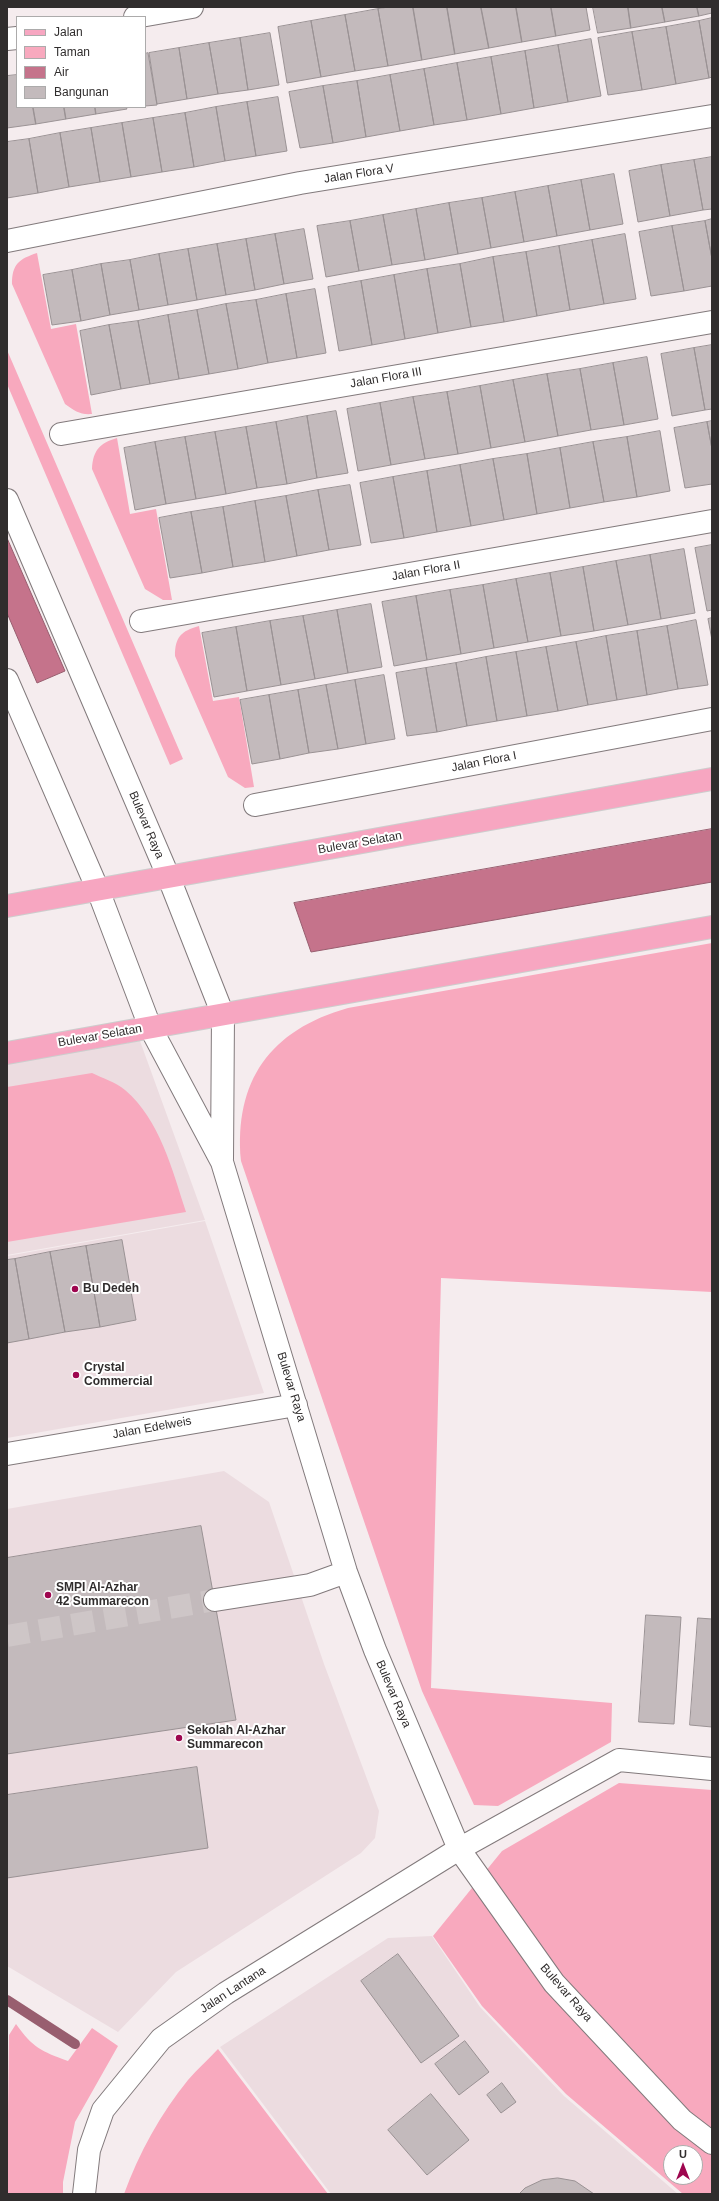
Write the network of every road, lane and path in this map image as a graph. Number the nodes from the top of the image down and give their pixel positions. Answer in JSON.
{"nodes":[{"id":1,"x":192,"y":7,"type":"edge"},
{"id":2,"x":141,"y":16,"type":"edge"},
{"id":3,"x":712,"y":116,"type":"edge"},
{"id":4,"x":7,"y":241,"type":"edge"},
{"id":5,"x":712,"y":322,"type":"edge"},
{"id":6,"x":61,"y":434,"type":"dead end"},
{"id":7,"x":7,"y":500,"type":"edge"},
{"id":8,"x":712,"y":521,"type":"edge"},
{"id":9,"x":141,"y":621,"type":"dead end"},
{"id":10,"x":7,"y":680,"type":"edge"},
{"id":11,"x":712,"y":719,"type":"edge"},
{"id":12,"x":712,"y":779,"type":"edge"},
{"id":13,"x":255,"y":805,"type":"dead end"},
{"id":14,"x":169,"y":878,"type":"junction"},
{"id":15,"x":98,"y":890,"type":"junction"},
{"id":16,"x":7,"y":906,"type":"edge"},
{"id":17,"x":712,"y":927,"type":"edge"},
{"id":18,"x":223,"y":1015,"type":"junction"},
{"id":19,"x":150,"y":1027,"type":"junction"},
{"id":20,"x":7,"y":1053,"type":"edge"},
{"id":21,"x":222,"y":1162,"type":"junction"},
{"id":22,"x":296,"y":1405,"type":"junction"},
{"id":23,"x":7,"y":1454,"type":"edge"},
{"id":24,"x":346,"y":1572,"type":"junction"},
{"id":25,"x":215,"y":1600,"type":"tunnel mouth"},
{"id":26,"x":712,"y":1769,"type":"edge"},
{"id":27,"x":459,"y":1849,"type":"junction"},
{"id":28,"x":712,"y":2143,"type":"edge"},
{"id":29,"x":84,"y":2194,"type":"edge"}],
"edges":[{"from":1,"to":2,"type":"street"},
{"from":3,"to":4,"type":"street","name":"Jalan Flora V"},
{"from":5,"to":6,"type":"street","name":"Jalan Flora III"},
{"from":7,"to":14,"type":"street","name":"Bulevar Raya"},
{"from":8,"to":9,"type":"street","name":"Jalan Flora II"},
{"from":10,"to":15,"type":"street","name":"Bulevar Raya"},
{"from":11,"to":13,"type":"street","name":"Jalan Flora I"},
{"from":12,"to":14,"type":"main road","name":"Bulevar Selatan"},
{"from":14,"to":15,"type":"main road","name":"Bulevar Selatan"},
{"from":14,"to":18,"type":"street","name":"Bulevar Raya"},
{"from":15,"to":16,"type":"main road","name":"Bulevar Selatan"},
{"from":15,"to":19,"type":"street","name":"Bulevar Raya"},
{"from":17,"to":18,"type":"main road","name":"Bulevar Selatan"},
{"from":18,"to":19,"type":"main road","name":"Bulevar Selatan"},
{"from":18,"to":21,"type":"street","name":"Bulevar Raya"},
{"from":19,"to":20,"type":"main road","name":"Bulevar Selatan"},
{"from":19,"to":21,"type":"street","name":"Bulevar Raya"},
{"from":21,"to":22,"type":"street","name":"Bulevar Raya"},
{"from":22,"to":23,"type":"street","name":"Jalan Edelweis"},
{"from":22,"to":24,"type":"street","name":"Bulevar Raya"},
{"from":24,"to":25,"type":"street"},
{"from":24,"to":27,"type":"street","name":"Bulevar Raya"},
{"from":26,"to":27,"type":"street","name":"Jalan Lantana"},
{"from":27,"to":28,"type":"street","name":"Bulevar Raya"},
{"from":27,"to":29,"type":"street","name":"Jalan Lantana"}]}
